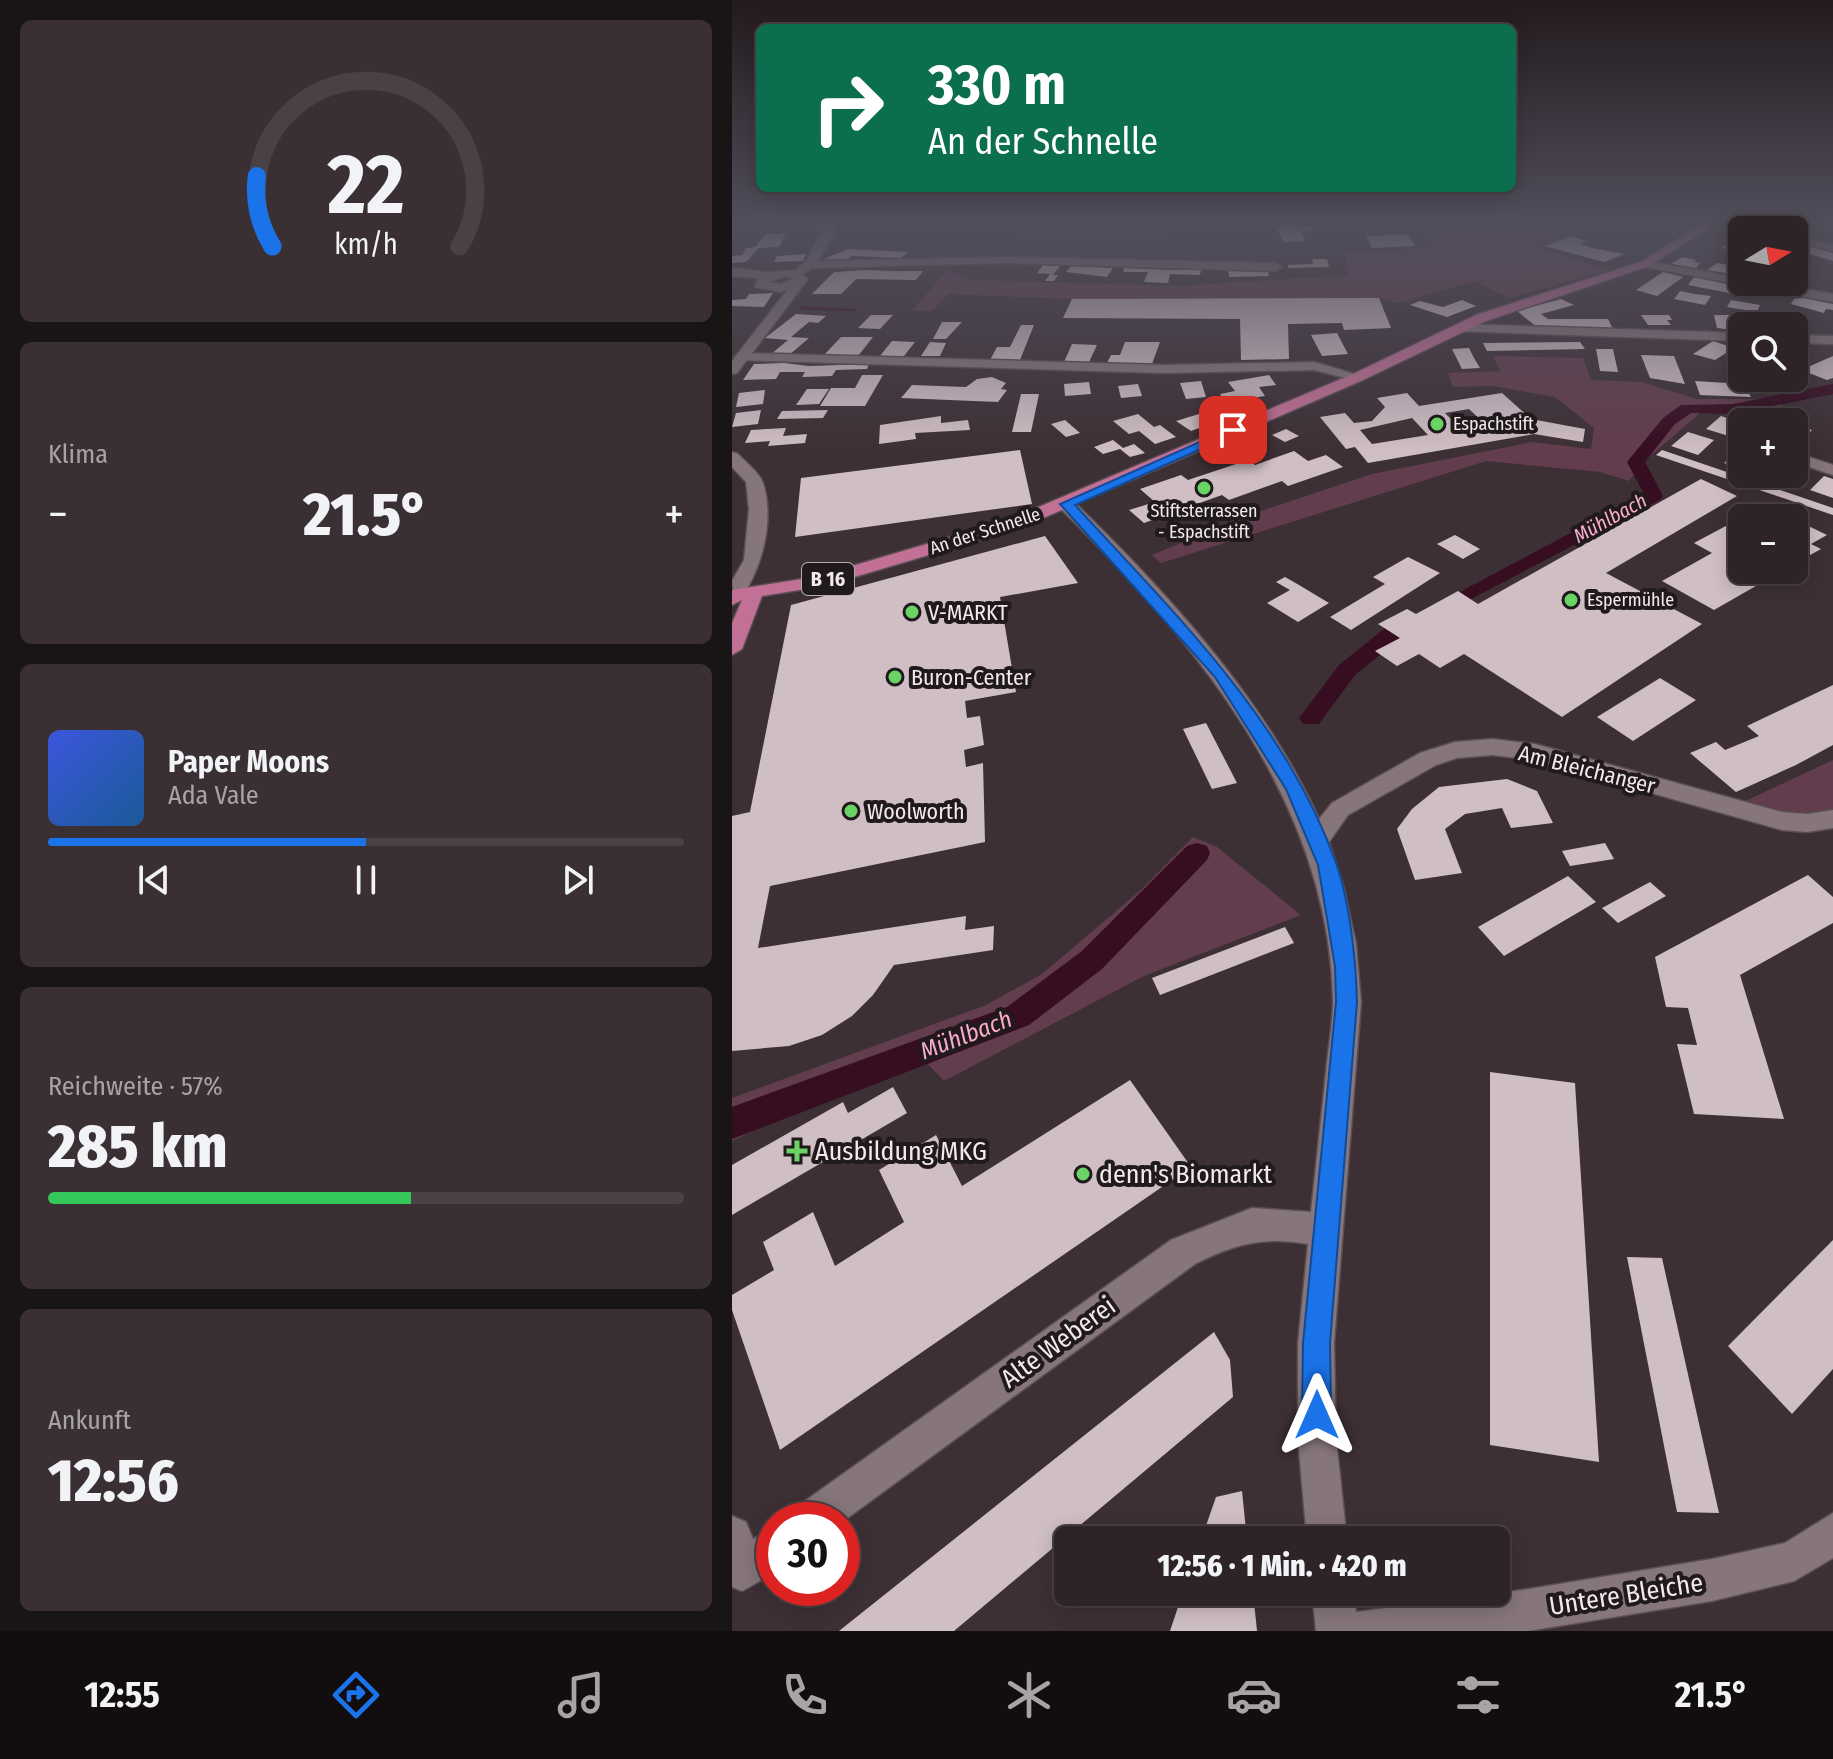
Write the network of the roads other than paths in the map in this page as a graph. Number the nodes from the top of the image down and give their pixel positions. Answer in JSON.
{"nodes":[{"id":1,"x":780,"y":299,"type":"edge"},
{"id":2,"x":1536,"y":299,"type":"edge"},
{"id":3,"x":1460,"y":328,"type":"junction"},
{"id":4,"x":1728,"y":337,"type":"edge"},
{"id":5,"x":1808,"y":339,"type":"edge"},
{"id":6,"x":1833,"y":340,"type":"edge"},
{"id":7,"x":741,"y":357,"type":"junction"},
{"id":8,"x":1238,"y":368,"type":"junction"},
{"id":9,"x":732,"y":370,"type":"edge"},
{"id":10,"x":1358,"y":377,"type":"junction"},
{"id":11,"x":1332,"y":388,"type":"junction"},
{"id":12,"x":732,"y":457,"type":"edge"},
{"id":13,"x":1808,"y":462,"type":"edge"},
{"id":14,"x":1833,"y":470,"type":"edge"},
{"id":15,"x":1066,"y":504,"type":"junction"},
{"id":16,"x":740,"y":595,"type":"edge"},
{"id":17,"x":732,"y":649,"type":"edge"},
{"id":18,"x":1833,"y":819,"type":"edge"},
{"id":19,"x":1318,"y":838,"type":"junction"},
{"id":20,"x":1326,"y":1231,"type":"junction"},
{"id":21,"x":837,"y":1502,"type":"edge"},
{"id":22,"x":1326,"y":1526,"type":"edge"},
{"id":23,"x":1833,"y":1533,"type":"edge"},
{"id":24,"x":732,"y":1536,"type":"edge"},
{"id":25,"x":756,"y":1561,"type":"edge"},
{"id":26,"x":1334,"y":1606,"type":"edge"},
{"id":27,"x":1337,"y":1631,"type":"edge"},
{"id":28,"x":1360,"y":1631,"type":"edge"}],
"edges":[{"from":1,"to":7,"type":"street"},
{"from":2,"to":3,"type":"main road","number":"B 16"},
{"from":3,"to":4,"type":"street"},
{"from":3,"to":10,"type":"main road","number":"B 16"},
{"from":5,"to":6,"type":"street"},
{"from":7,"to":8,"type":"street"},
{"from":7,"to":9,"type":"street"},
{"from":8,"to":10,"type":"street"},
{"from":8,"to":11,"type":"street"},
{"from":10,"to":11,"type":"main road","name":"An der Schnelle","number":"B 16"},
{"from":11,"to":15,"type":"main road","name":"An der Schnelle","number":"B 16"},
{"from":12,"to":16,"type":"street"},
{"from":13,"to":14,"type":"street"},
{"from":15,"to":16,"type":"main road","name":"An der Schnelle","number":"B 16"},
{"from":15,"to":19,"type":"street"},
{"from":16,"to":17,"type":"main road"},
{"from":18,"to":19,"type":"street","name":"Am Bleichanger"},
{"from":19,"to":20,"type":"street"},
{"from":20,"to":21,"type":"street","name":"Alte Weberei"},
{"from":20,"to":22,"type":"street"},
{"from":23,"to":28,"type":"street","name":"Untere Bleiche"},
{"from":24,"to":25,"type":"street"},
{"from":26,"to":27,"type":"street"}]}
